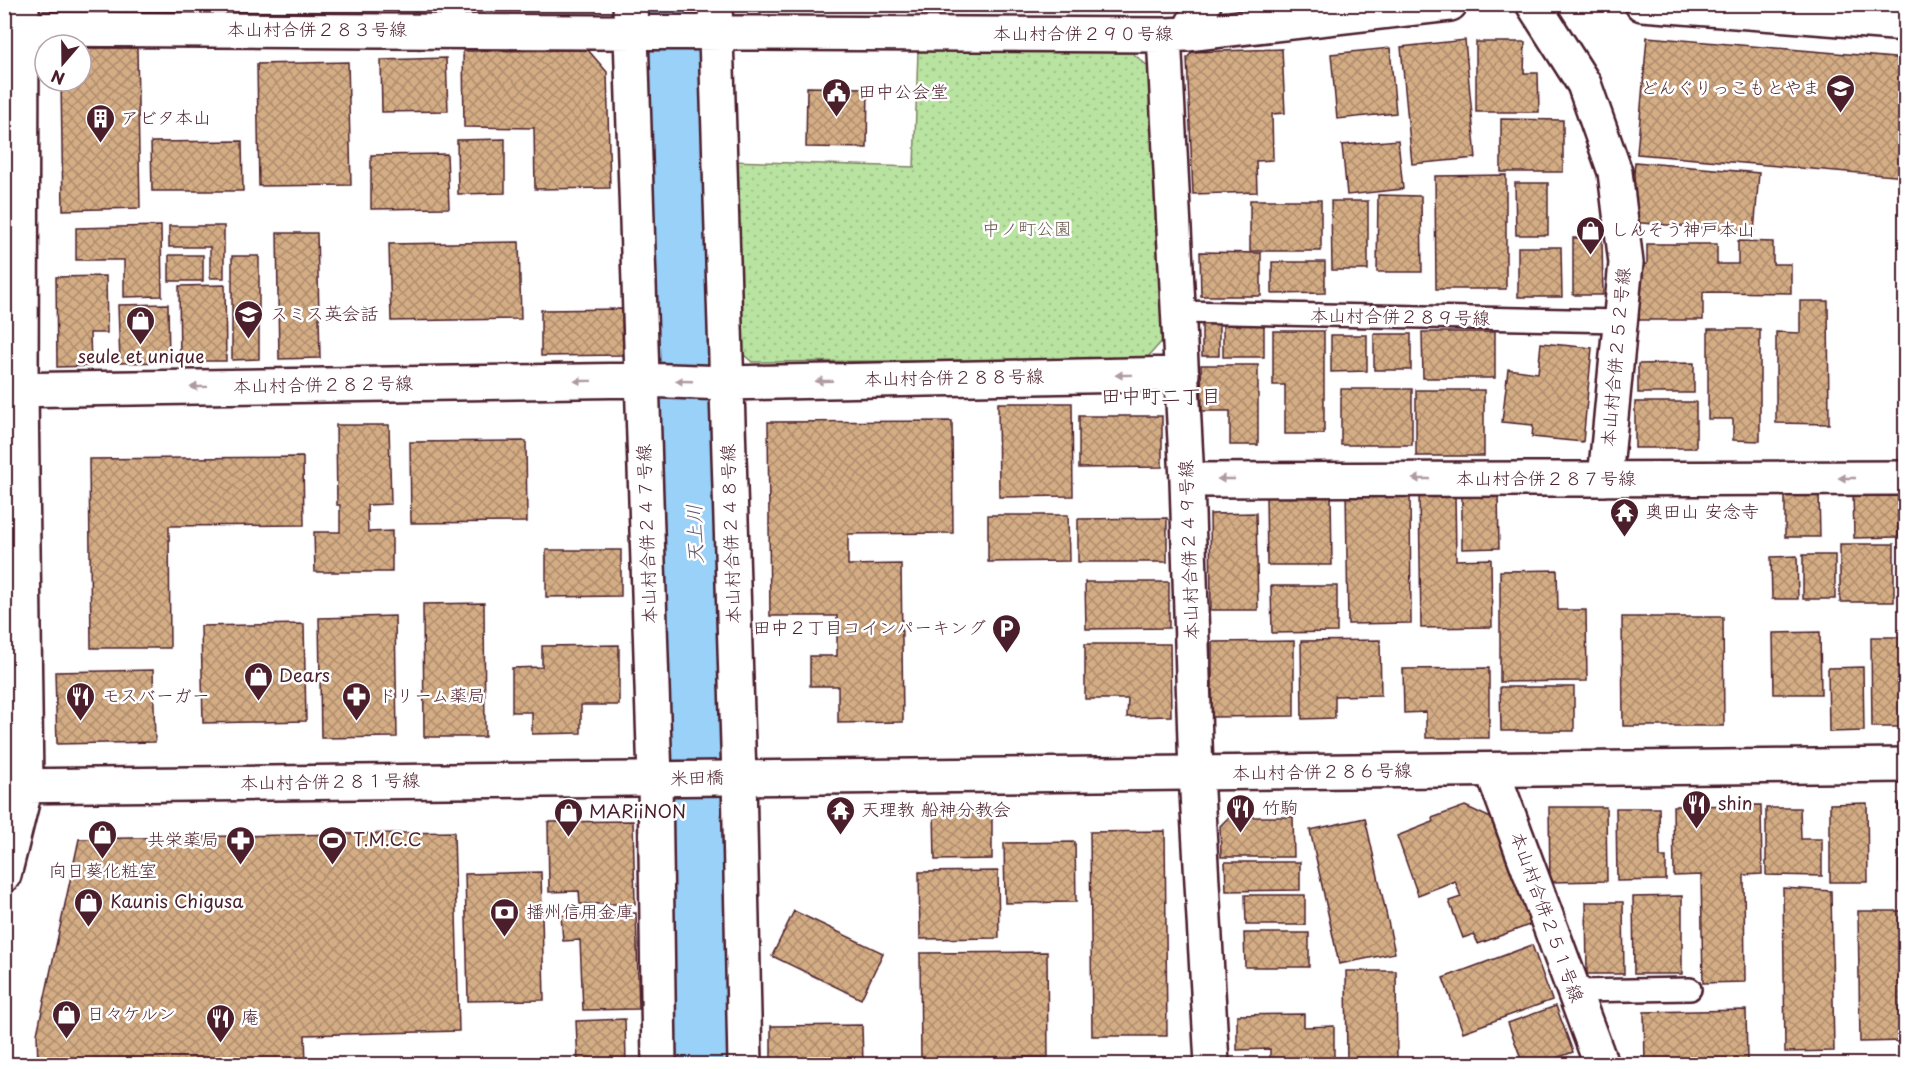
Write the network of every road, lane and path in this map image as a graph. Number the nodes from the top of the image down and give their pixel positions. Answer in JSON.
{"nodes":[{"id":1,"x":1204,"y":4,"type":"edge"},
{"id":2,"x":1450,"y":4,"type":"edge"},
{"id":3,"x":1533,"y":4,"type":"edge"},
{"id":4,"x":1642,"y":4,"type":"edge"},
{"id":5,"x":630,"y":18,"type":"edge"},
{"id":6,"x":715,"y":18,"type":"edge"},
{"id":7,"x":16,"y":21,"type":"edge"},
{"id":8,"x":1905,"y":24,"type":"edge"},
{"id":9,"x":1175,"y":34,"type":"junction"},
{"id":10,"x":1179,"y":312,"type":"junction"},
{"id":11,"x":1621,"y":321,"type":"junction"},
{"id":12,"x":1182,"y":374,"type":"junction"},
{"id":13,"x":642,"y":380,"type":"junction"},
{"id":14,"x":726,"y":383,"type":"junction"},
{"id":15,"x":13,"y":390,"type":"edge"},
{"id":16,"x":1905,"y":478,"type":"edge"},
{"id":17,"x":1605,"y":479,"type":"junction"},
{"id":18,"x":1187,"y":480,"type":"junction"},
{"id":19,"x":1905,"y":765,"type":"edge"},
{"id":20,"x":1492,"y":770,"type":"junction"},
{"id":21,"x":1196,"y":774,"type":"junction"},
{"id":22,"x":738,"y":777,"type":"junction"},
{"id":23,"x":655,"y":779,"type":"junction"},
{"id":24,"x":15,"y":786,"type":"edge"},
{"id":25,"x":4,"y":875,"type":"edge"},
{"id":26,"x":1690,"y":989,"type":"dead end"},
{"id":27,"x":1575,"y":991,"type":"junction"},
{"id":28,"x":659,"y":1065,"type":"edge"},
{"id":29,"x":745,"y":1065,"type":"edge"},
{"id":30,"x":1212,"y":1065,"type":"edge"},
{"id":31,"x":1601,"y":1065,"type":"edge"}],
"edges":[{"from":1,"to":9,"type":"street"},
{"from":2,"to":9,"type":"street","name":"本山村合併２９０号線"},
{"from":3,"to":11,"type":"street","name":"本山村合併２５２号線"},
{"from":4,"to":8,"type":"street"},
{"from":5,"to":6,"type":"street","name":"本山村合併２９０号線"},
{"from":5,"to":7,"type":"street","name":"本山村合併２８３号線"},
{"from":5,"to":13,"type":"street","name":"本山村合併２４７号線"},
{"from":6,"to":9,"type":"street","name":"本山村合併２９０号線"},
{"from":6,"to":14,"type":"street","name":"本山村合併２４８号線"},
{"from":7,"to":15,"type":"street"},
{"from":9,"to":10,"type":"street","name":"本山村合併２４９号線"},
{"from":10,"to":11,"type":"lane","name":"本山村合併２８９号線"},
{"from":10,"to":12,"type":"street","name":"本山村合併２４９号線"},
{"from":11,"to":17,"type":"street","name":"本山村合併２５２号線"},
{"from":12,"to":14,"type":"street","name":"本山村合併２８８号線","one_way":true},
{"from":12,"to":18,"type":"street","name":"本山村合併２４９号線"},
{"from":14,"to":13,"type":"street","name":"本山村合併２８８号線","one_way":true},
{"from":13,"to":15,"type":"street","name":"本山村合併２８２号線","one_way":true},
{"from":13,"to":23,"type":"street","name":"本山村合併２４７号線"},
{"from":14,"to":22,"type":"street","name":"本山村合併２４８号線"},
{"from":15,"to":24,"type":"street"},
{"from":16,"to":17,"type":"street","name":"本山村合併２８７号線","one_way":true},
{"from":17,"to":18,"type":"street","name":"本山村合併２８７号線","one_way":true},
{"from":18,"to":21,"type":"street","name":"本山村合併２４９号線"},
{"from":19,"to":20,"type":"street","name":"本山村合併２８６号線"},
{"from":20,"to":21,"type":"street","name":"本山村合併２８６号線"},
{"from":20,"to":27,"type":"street","name":"本山村合併２５１号線"},
{"from":21,"to":22,"type":"street","name":"本山村合併２８６号線"},
{"from":21,"to":30,"type":"street","name":"本山村合併２４９号線"},
{"from":22,"to":23,"type":"street","name":"米田橋"},
{"from":22,"to":29,"type":"street","name":"本山村合併２４８号線"},
{"from":23,"to":24,"type":"street","name":"本山村合併２８１号線"},
{"from":23,"to":28,"type":"street","name":"本山村合併２４７号線"},
{"from":24,"to":25,"type":"street"},
{"from":26,"to":27,"type":"lane"},
{"from":27,"to":31,"type":"street","name":"本山村合併２５１号線"}]}
